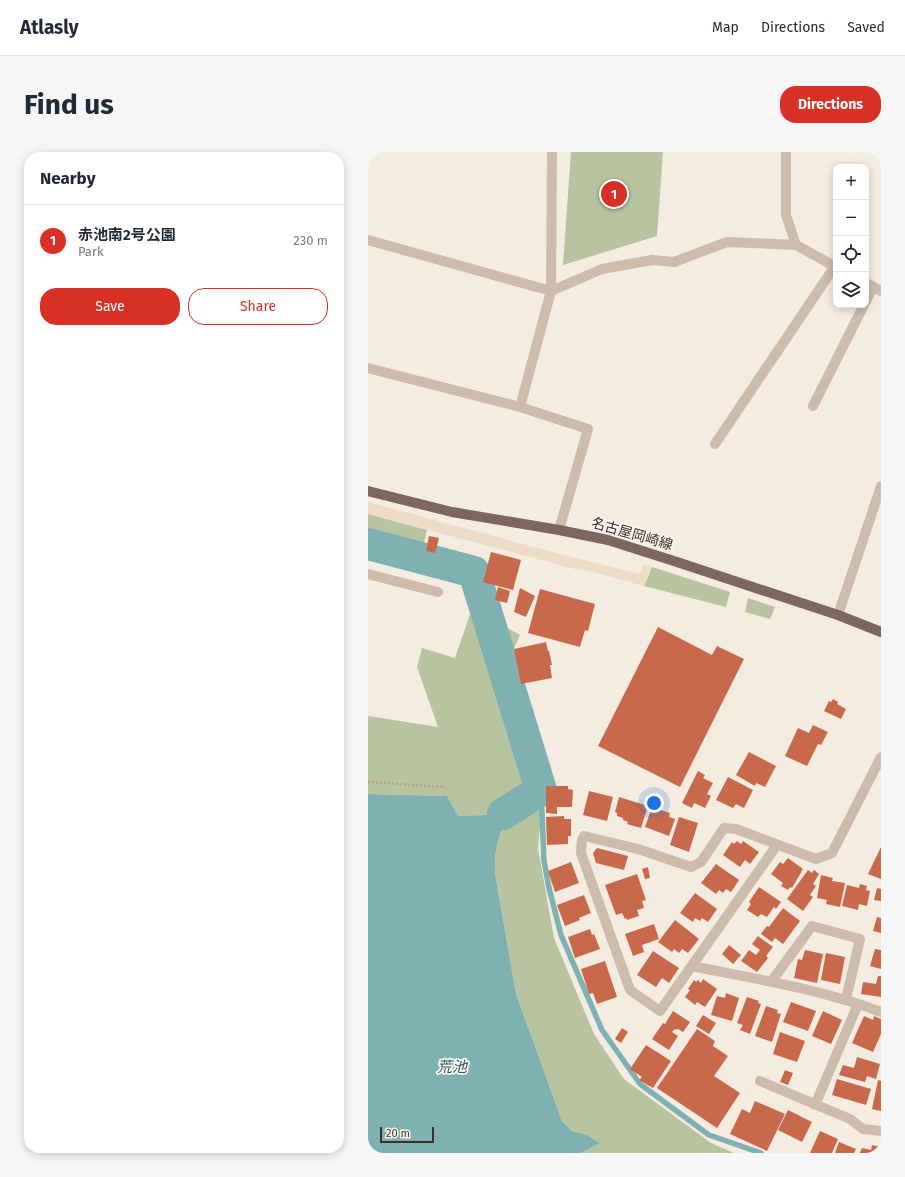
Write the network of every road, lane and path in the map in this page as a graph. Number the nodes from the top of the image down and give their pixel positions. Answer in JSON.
{"nodes":[{"id":1,"x":552,"y":152,"type":"edge"},
{"id":2,"x":786,"y":152,"type":"edge"},
{"id":3,"x":368,"y":240,"type":"edge"},
{"id":4,"x":796,"y":246,"type":"junction"},
{"id":5,"x":833,"y":264,"type":"edge"},
{"id":6,"x":833,"y":270,"type":"edge"},
{"id":7,"x":551,"y":291,"type":"junction"},
{"id":8,"x":862,"y":308,"type":"edge"},
{"id":9,"x":368,"y":368,"type":"edge"},
{"id":10,"x":813,"y":406,"type":"dead end"},
{"id":11,"x":520,"y":407,"type":"junction"},
{"id":12,"x":715,"y":444,"type":"dead end"},
{"id":13,"x":881,"y":486,"type":"edge"},
{"id":14,"x":368,"y":491,"type":"edge"},
{"id":15,"x":559,"y":530,"type":"junction"},
{"id":16,"x":368,"y":574,"type":"edge"},
{"id":17,"x":438,"y":592,"type":"dead end"},
{"id":18,"x":838,"y":615,"type":"junction"},
{"id":19,"x":881,"y":632,"type":"edge"},
{"id":20,"x":881,"y":757,"type":"edge"},
{"id":21,"x":368,"y":782,"type":"edge"},
{"id":22,"x":445,"y":787,"type":"dead end"},
{"id":23,"x":777,"y":845,"type":"junction"},
{"id":24,"x":692,"y":966,"type":"junction"},
{"id":25,"x":771,"y":982,"type":"junction"},
{"id":26,"x":846,"y":999,"type":"junction"},
{"id":27,"x":858,"y":1004,"type":"junction"},
{"id":28,"x":881,"y":1012,"type":"edge"},
{"id":29,"x":760,"y":1081,"type":"dead end"},
{"id":30,"x":815,"y":1105,"type":"junction"},
{"id":31,"x":881,"y":1131,"type":"edge"}],
"edges":[{"from":1,"to":7,"type":"street"},
{"from":2,"to":4,"type":"street"},
{"from":3,"to":7,"type":"street"},
{"from":4,"to":5,"type":"street"},
{"from":4,"to":7,"type":"street"},
{"from":6,"to":12,"type":"street"},
{"from":7,"to":11,"type":"street"},
{"from":8,"to":10,"type":"street"},
{"from":9,"to":11,"type":"street"},
{"from":11,"to":15,"type":"street"},
{"from":13,"to":18,"type":"street"},
{"from":14,"to":15,"type":"main road","name":"名古屋岡崎線"},
{"from":15,"to":18,"type":"main road","name":"名古屋岡崎線"},
{"from":16,"to":17,"type":"street"},
{"from":18,"to":19,"type":"main road","name":"名古屋岡崎線"},
{"from":20,"to":23,"type":"street"},
{"from":21,"to":22,"type":"path"},
{"from":23,"to":24,"type":"street"},
{"from":23,"to":24,"type":"street"},
{"from":24,"to":25,"type":"street"},
{"from":25,"to":26,"type":"street"},
{"from":25,"to":26,"type":"street"},
{"from":26,"to":27,"type":"street"},
{"from":27,"to":28,"type":"street"},
{"from":27,"to":30,"type":"street"},
{"from":29,"to":30,"type":"street"},
{"from":30,"to":31,"type":"street"}]}
